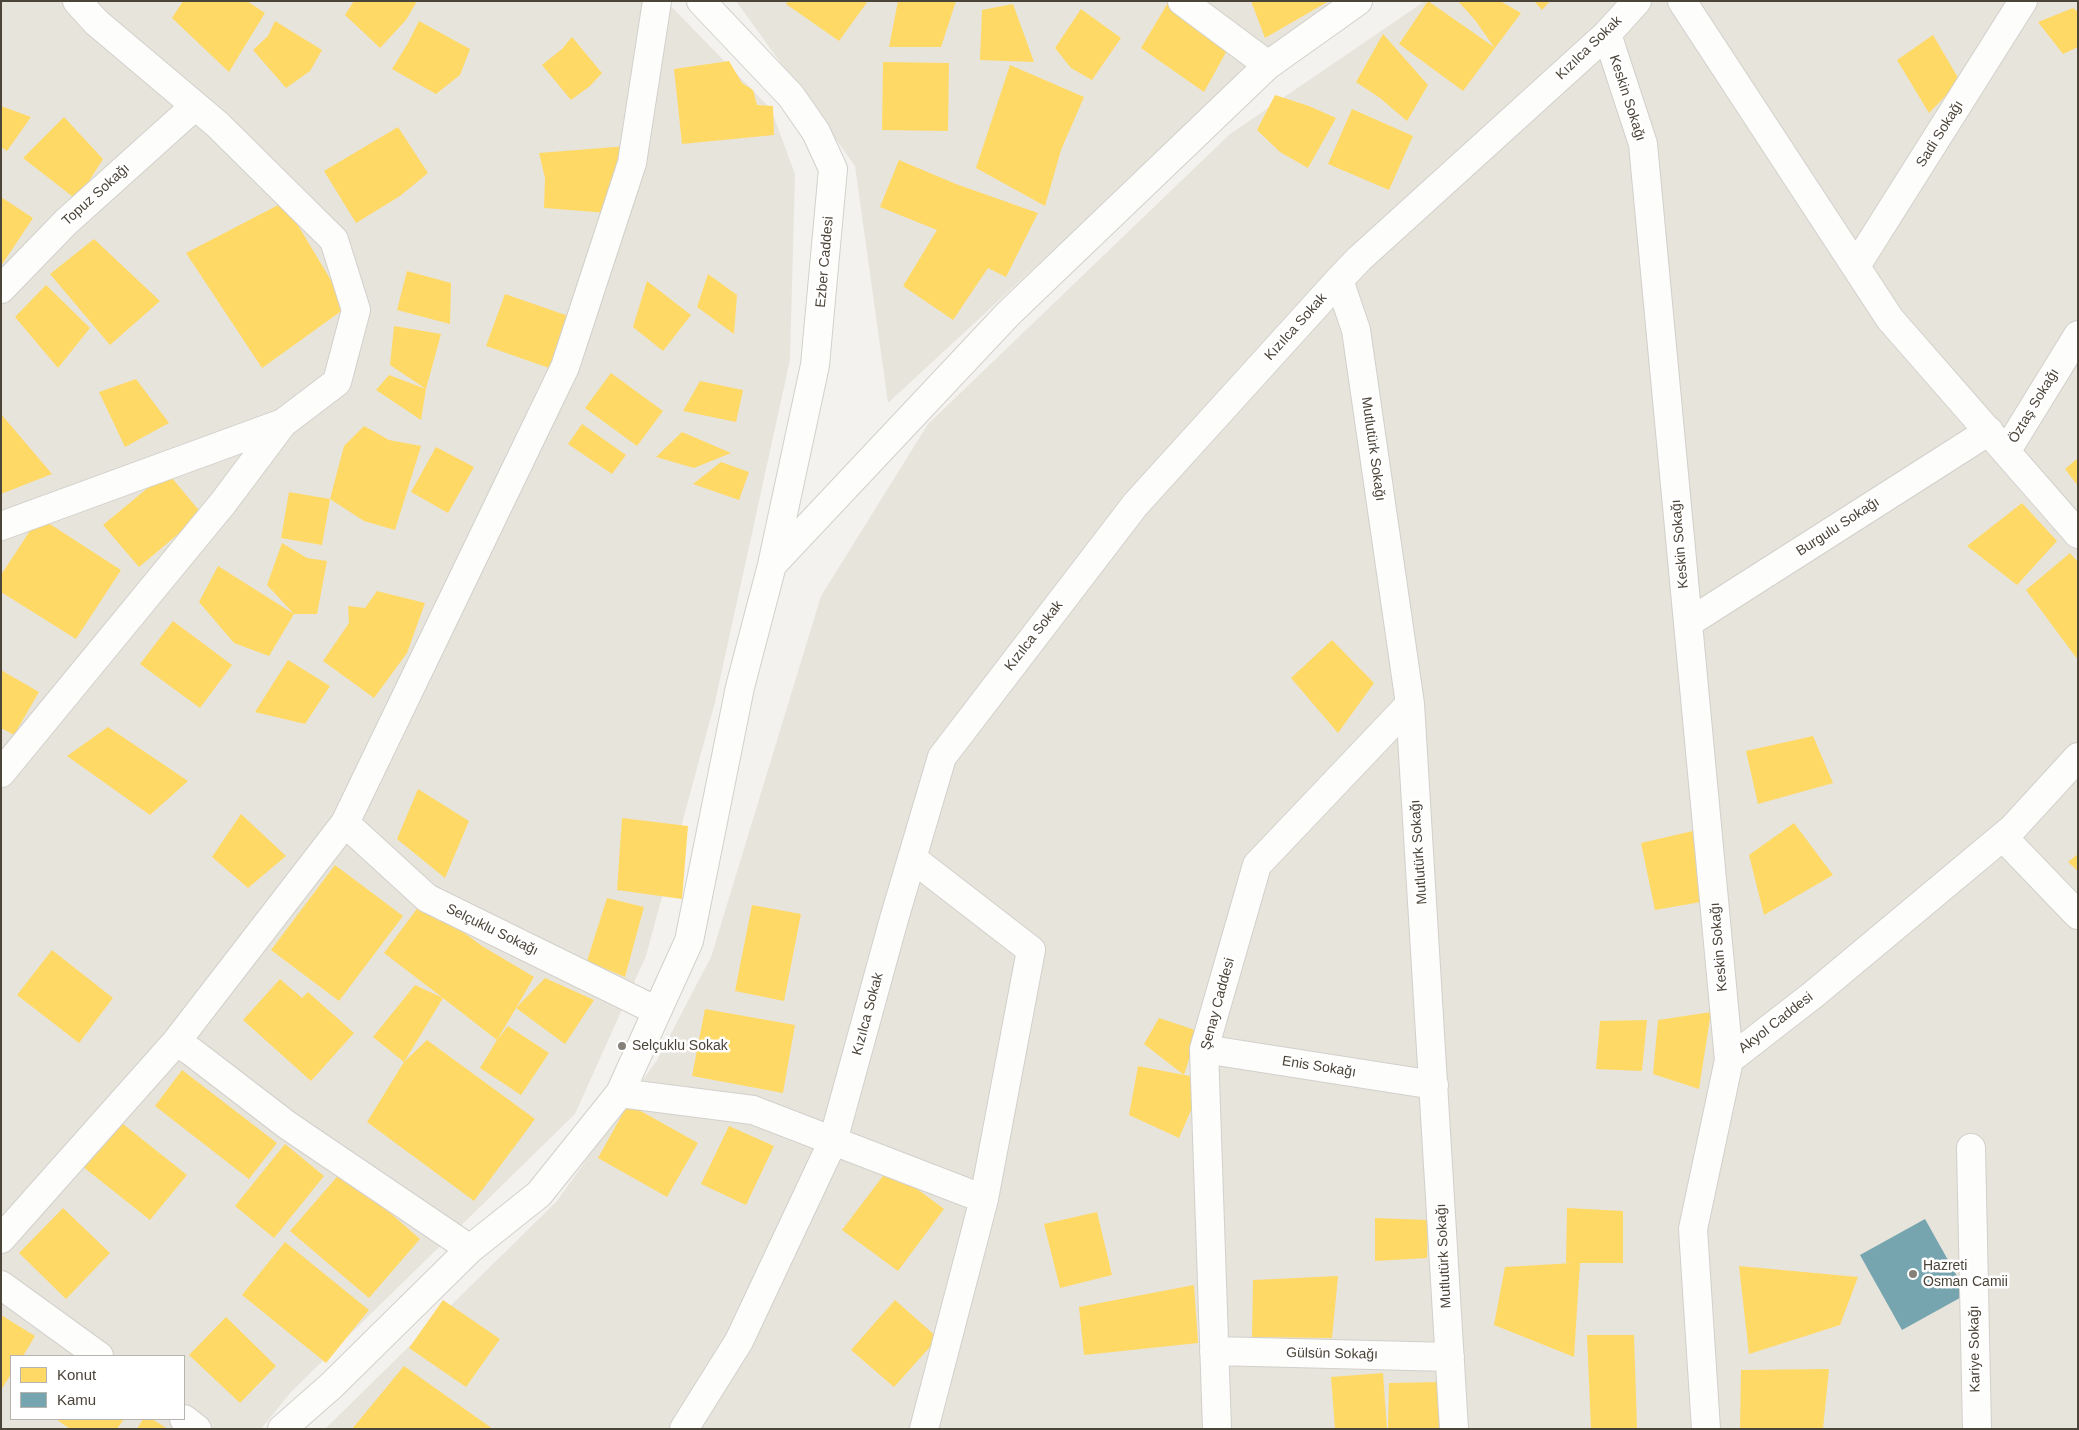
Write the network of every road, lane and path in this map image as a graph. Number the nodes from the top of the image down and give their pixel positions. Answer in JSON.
{"nodes":[{"id":1,"x":77,"y":1,"type":"edge"},
{"id":2,"x":657,"y":1,"type":"edge"},
{"id":3,"x":701,"y":1,"type":"edge"},
{"id":4,"x":1182,"y":1,"type":"edge"},
{"id":5,"x":1358,"y":1,"type":"edge"},
{"id":6,"x":1637,"y":1,"type":"edge"},
{"id":7,"x":1682,"y":1,"type":"edge"},
{"id":8,"x":2023,"y":1,"type":"edge"},
{"id":9,"x":1607,"y":34,"type":"junction"},
{"id":10,"x":1268,"y":66,"type":"junction"},
{"id":11,"x":195,"y":106,"type":"junction"},
{"id":12,"x":1856,"y":266,"type":"junction"},
{"id":13,"x":1339,"y":280,"type":"junction"},
{"id":14,"x":1,"y":289,"type":"edge"},
{"id":15,"x":2078,"y":335,"type":"edge"},
{"id":16,"x":284,"y":423,"type":"junction"},
{"id":17,"x":1989,"y":431,"type":"junction"},
{"id":18,"x":2006,"y":452,"type":"junction"},
{"id":19,"x":1,"y":526,"type":"edge"},
{"id":20,"x":2078,"y":534,"type":"edge"},
{"id":21,"x":772,"y":566,"type":"junction"},
{"id":22,"x":1688,"y":623,"type":"junction"},
{"id":23,"x":1410,"y":704,"type":"junction"},
{"id":24,"x":2078,"y":756,"type":"edge"},
{"id":25,"x":1,"y":773,"type":"edge"},
{"id":26,"x":345,"y":823,"type":"junction"},
{"id":27,"x":2003,"y":837,"type":"junction"},
{"id":28,"x":912,"y":858,"type":"junction"},
{"id":29,"x":2078,"y":915,"type":"edge"},
{"id":30,"x":657,"y":1011,"type":"junction"},
{"id":31,"x":176,"y":1042,"type":"junction"},
{"id":32,"x":1204,"y":1049,"type":"junction"},
{"id":33,"x":1729,"y":1060,"type":"junction"},
{"id":34,"x":1434,"y":1085,"type":"junction"},
{"id":35,"x":620,"y":1093,"type":"junction"},
{"id":36,"x":834,"y":1141,"type":"junction"},
{"id":37,"x":1971,"y":1148,"type":"dead end"},
{"id":38,"x":984,"y":1199,"type":"junction"},
{"id":39,"x":1,"y":1239,"type":"edge"},
{"id":40,"x":470,"y":1249,"type":"junction"},
{"id":41,"x":1,"y":1285,"type":"edge"},
{"id":42,"x":1214,"y":1351,"type":"junction"},
{"id":43,"x":98,"y":1355,"type":"edge"},
{"id":44,"x":1450,"y":1356,"type":"junction"},
{"id":45,"x":185,"y":1420,"type":"edge"},
{"id":46,"x":197,"y":1429,"type":"edge"},
{"id":47,"x":282,"y":1429,"type":"edge"},
{"id":48,"x":684,"y":1429,"type":"edge"},
{"id":49,"x":924,"y":1429,"type":"edge"},
{"id":50,"x":1217,"y":1429,"type":"edge"},
{"id":51,"x":1454,"y":1429,"type":"edge"},
{"id":52,"x":1706,"y":1429,"type":"edge"},
{"id":53,"x":1976,"y":1429,"type":"edge"}],
"edges":[{"from":1,"to":11,"type":"street"},
{"from":2,"to":26,"type":"street"},
{"from":3,"to":21,"type":"street","name":"Ezber Caddesi"},
{"from":4,"to":10,"type":"street"},
{"from":5,"to":10,"type":"street"},
{"from":6,"to":9,"type":"street","name":"Kızılca Sokak"},
{"from":7,"to":12,"type":"street"},
{"from":8,"to":12,"type":"street","name":"Sadi Sokağı"},
{"from":9,"to":13,"type":"street","name":"Kızılca Sokak"},
{"from":9,"to":22,"type":"street","name":"Keskin Sokağı"},
{"from":10,"to":21,"type":"street"},
{"from":11,"to":14,"type":"street","name":"Topuz Sokağı"},
{"from":11,"to":16,"type":"street"},
{"from":12,"to":17,"type":"street"},
{"from":13,"to":23,"type":"street","name":"Mutlutürk Sokağı"},
{"from":13,"to":28,"type":"street","name":"Kızılca Sokak"},
{"from":15,"to":18,"type":"street","name":"Öztaş Sokağı"},
{"from":16,"to":19,"type":"street"},
{"from":16,"to":25,"type":"street"},
{"from":17,"to":18,"type":"street"},
{"from":17,"to":22,"type":"street","name":"Burgulu Sokağı"},
{"from":18,"to":20,"type":"street"},
{"from":21,"to":30,"type":"street","name":"Ezber Caddesi"},
{"from":22,"to":33,"type":"street","name":"Keskin Sokağı"},
{"from":23,"to":32,"type":"street","name":"Şenay Caddesi"},
{"from":23,"to":34,"type":"street","name":"Mutlutürk Sokağı"},
{"from":24,"to":27,"type":"street","name":"Akyol Caddesi"},
{"from":26,"to":30,"type":"street","name":"Selçuklu Sokağı"},
{"from":26,"to":31,"type":"street"},
{"from":27,"to":29,"type":"street"},
{"from":27,"to":33,"type":"street","name":"Akyol Caddesi"},
{"from":28,"to":36,"type":"street","name":"Kızılca Sokak"},
{"from":28,"to":38,"type":"street"},
{"from":30,"to":35,"type":"street","name":"Ezber Caddesi"},
{"from":31,"to":39,"type":"street"},
{"from":31,"to":40,"type":"street"},
{"from":32,"to":34,"type":"street","name":"Enis Sokağı"},
{"from":32,"to":42,"type":"street","name":"Şenay Caddesi"},
{"from":33,"to":52,"type":"street","name":"Akyol Caddesi"},
{"from":34,"to":44,"type":"street","name":"Mutlutürk Sokağı"},
{"from":35,"to":36,"type":"street"},
{"from":35,"to":40,"type":"street","name":"Ezber Caddesi"},
{"from":36,"to":38,"type":"street"},
{"from":36,"to":48,"type":"street","name":"Kızılca Sokak"},
{"from":37,"to":53,"type":"street","name":"Kariye Sokağı"},
{"from":38,"to":49,"type":"street"},
{"from":40,"to":47,"type":"street","name":"Ezber Caddesi"},
{"from":41,"to":43,"type":"street"},
{"from":42,"to":44,"type":"street","name":"Gülsün Sokağı"},
{"from":42,"to":50,"type":"street","name":"Şenay Caddesi"},
{"from":44,"to":51,"type":"street","name":"Mutlutürk Sokağı"},
{"from":45,"to":46,"type":"street"}]}
